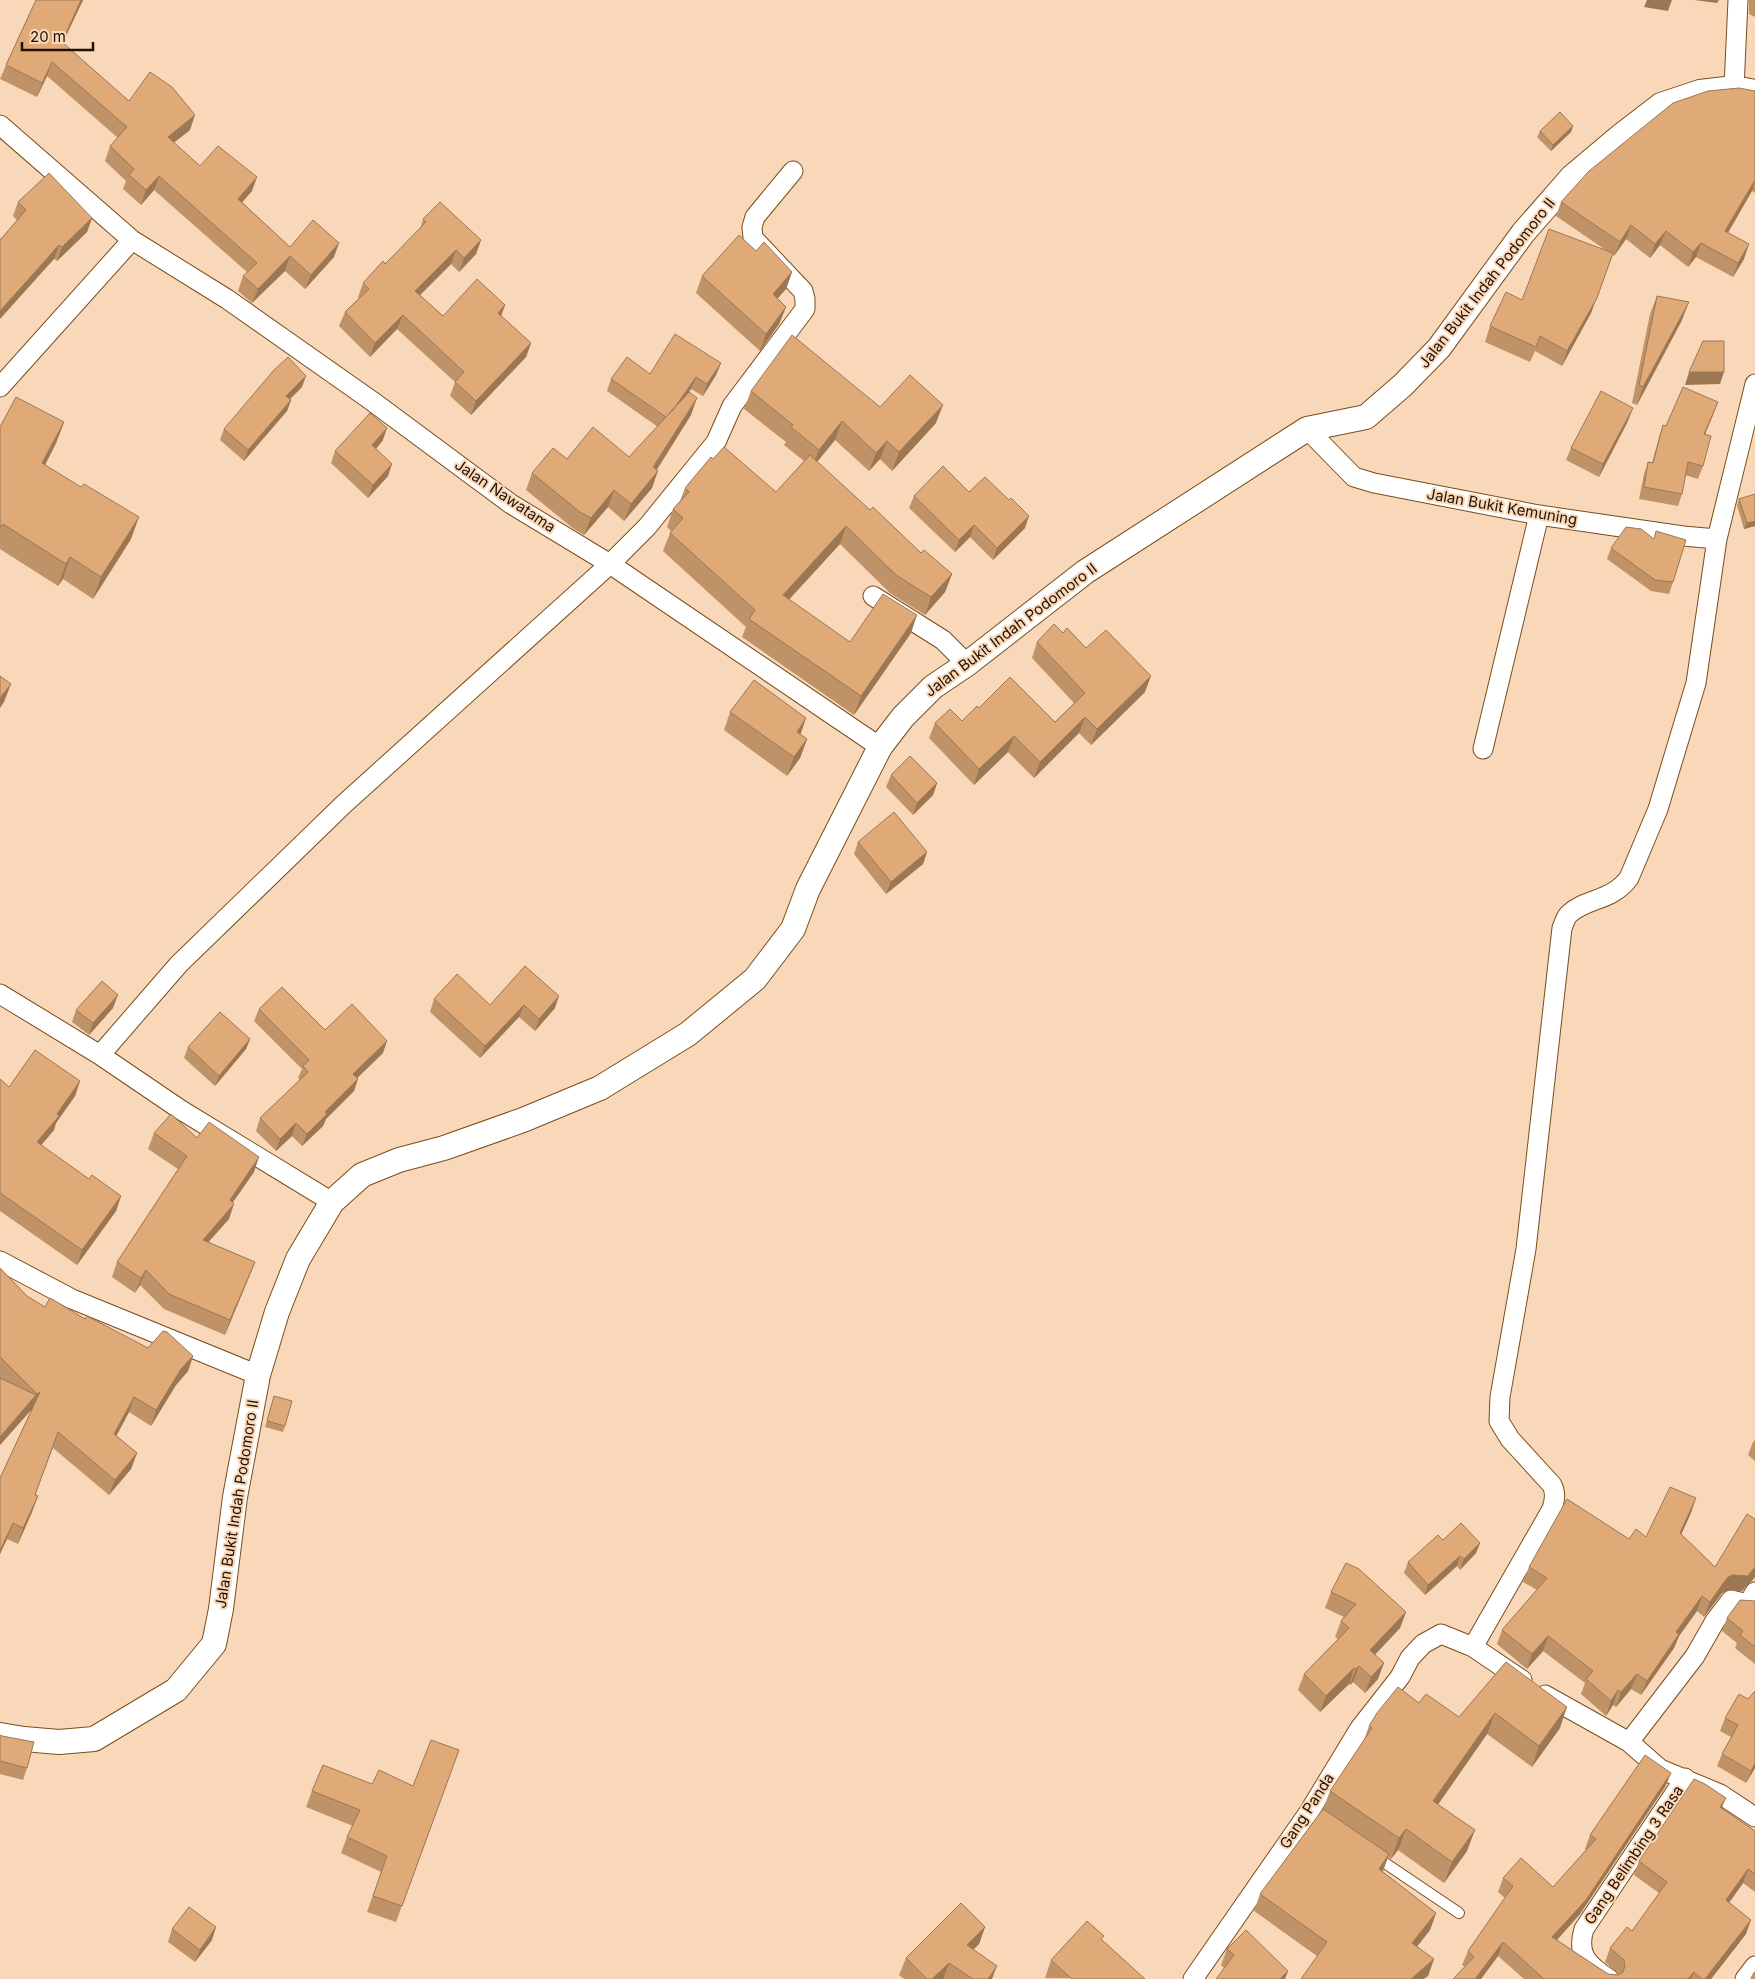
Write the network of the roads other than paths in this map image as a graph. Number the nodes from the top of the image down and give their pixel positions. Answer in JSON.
{"nodes":[{"id":1,"x":1738,"y":0,"type":"edge"},
{"id":2,"x":1744,"y":90,"type":"edge"},
{"id":3,"x":0,"y":124,"type":"edge"},
{"id":4,"x":793,"y":171,"type":"dead end"},
{"id":5,"x":132,"y":240,"type":"junction"},
{"id":6,"x":1755,"y":384,"type":"edge"},
{"id":7,"x":0,"y":386,"type":"edge"},
{"id":8,"x":1307,"y":429,"type":"junction"},
{"id":9,"x":1539,"y":515,"type":"junction"},
{"id":10,"x":1718,"y":539,"type":"junction"},
{"id":11,"x":610,"y":564,"type":"junction"},
{"id":12,"x":873,"y":596,"type":"dead end"},
{"id":13,"x":967,"y":664,"type":"junction"},
{"id":14,"x":880,"y":748,"type":"junction"},
{"id":15,"x":1483,"y":750,"type":"dead end"},
{"id":16,"x":0,"y":994,"type":"edge"},
{"id":17,"x":100,"y":1055,"type":"junction"},
{"id":18,"x":332,"y":1202,"type":"junction"},
{"id":19,"x":0,"y":1261,"type":"edge"},
{"id":20,"x":258,"y":1376,"type":"junction"},
{"id":21,"x":1755,"y":1592,"type":"edge"},
{"id":22,"x":1473,"y":1647,"type":"junction"},
{"id":23,"x":0,"y":1735,"type":"edge"},
{"id":24,"x":1629,"y":1742,"type":"junction"},
{"id":25,"x":1685,"y":1778,"type":"junction"},
{"id":26,"x":1755,"y":1817,"type":"edge"},
{"id":27,"x":1364,"y":1849,"type":"edge"},
{"id":28,"x":1459,"y":1913,"type":"dead end"},
{"id":29,"x":1755,"y":1966,"type":"edge"},
{"id":30,"x":1193,"y":1979,"type":"edge"},
{"id":31,"x":1609,"y":1979,"type":"edge"},
{"id":32,"x":1745,"y":1979,"type":"edge"}],
"edges":[{"from":1,"to":2,"type":"street"},
{"from":2,"to":8,"type":"street","name":"Jalan Bukit Indah Podomoro II"},
{"from":3,"to":5,"type":"street","name":"Jalan Nawatama"},
{"from":4,"to":11,"type":"street"},
{"from":5,"to":7,"type":"street"},
{"from":5,"to":11,"type":"street","name":"Jalan Nawatama"},
{"from":6,"to":10,"type":"street"},
{"from":8,"to":9,"type":"street","name":"Jalan Bukit Kemuning"},
{"from":8,"to":13,"type":"street","name":"Jalan Bukit Indah Podomoro II"},
{"from":9,"to":10,"type":"street","name":"Jalan Bukit Kemuning"},
{"from":9,"to":15,"type":"street"},
{"from":10,"to":22,"type":"street"},
{"from":11,"to":14,"type":"street","name":"Jalan Nawatama"},
{"from":11,"to":17,"type":"street"},
{"from":12,"to":13,"type":"street"},
{"from":13,"to":14,"type":"street","name":"Jalan Bukit Indah Podomoro II"},
{"from":14,"to":18,"type":"street","name":"Jalan Bukit Indah Podomoro II"},
{"from":16,"to":17,"type":"street"},
{"from":17,"to":18,"type":"street"},
{"from":18,"to":20,"type":"street","name":"Jalan Bukit Indah Podomoro II"},
{"from":19,"to":20,"type":"street"},
{"from":20,"to":23,"type":"street","name":"Jalan Bukit Indah Podomoro II"},
{"from":21,"to":24,"type":"street"},
{"from":22,"to":24,"type":"street"},
{"from":22,"to":30,"type":"street","name":"Gang Panda"},
{"from":24,"to":25,"type":"street"},
{"from":25,"to":26,"type":"street"},
{"from":25,"to":31,"type":"street","name":"Gang Belimbing 3 Rasa"},
{"from":27,"to":28,"type":"lane"},
{"from":29,"to":32,"type":"street"}]}
